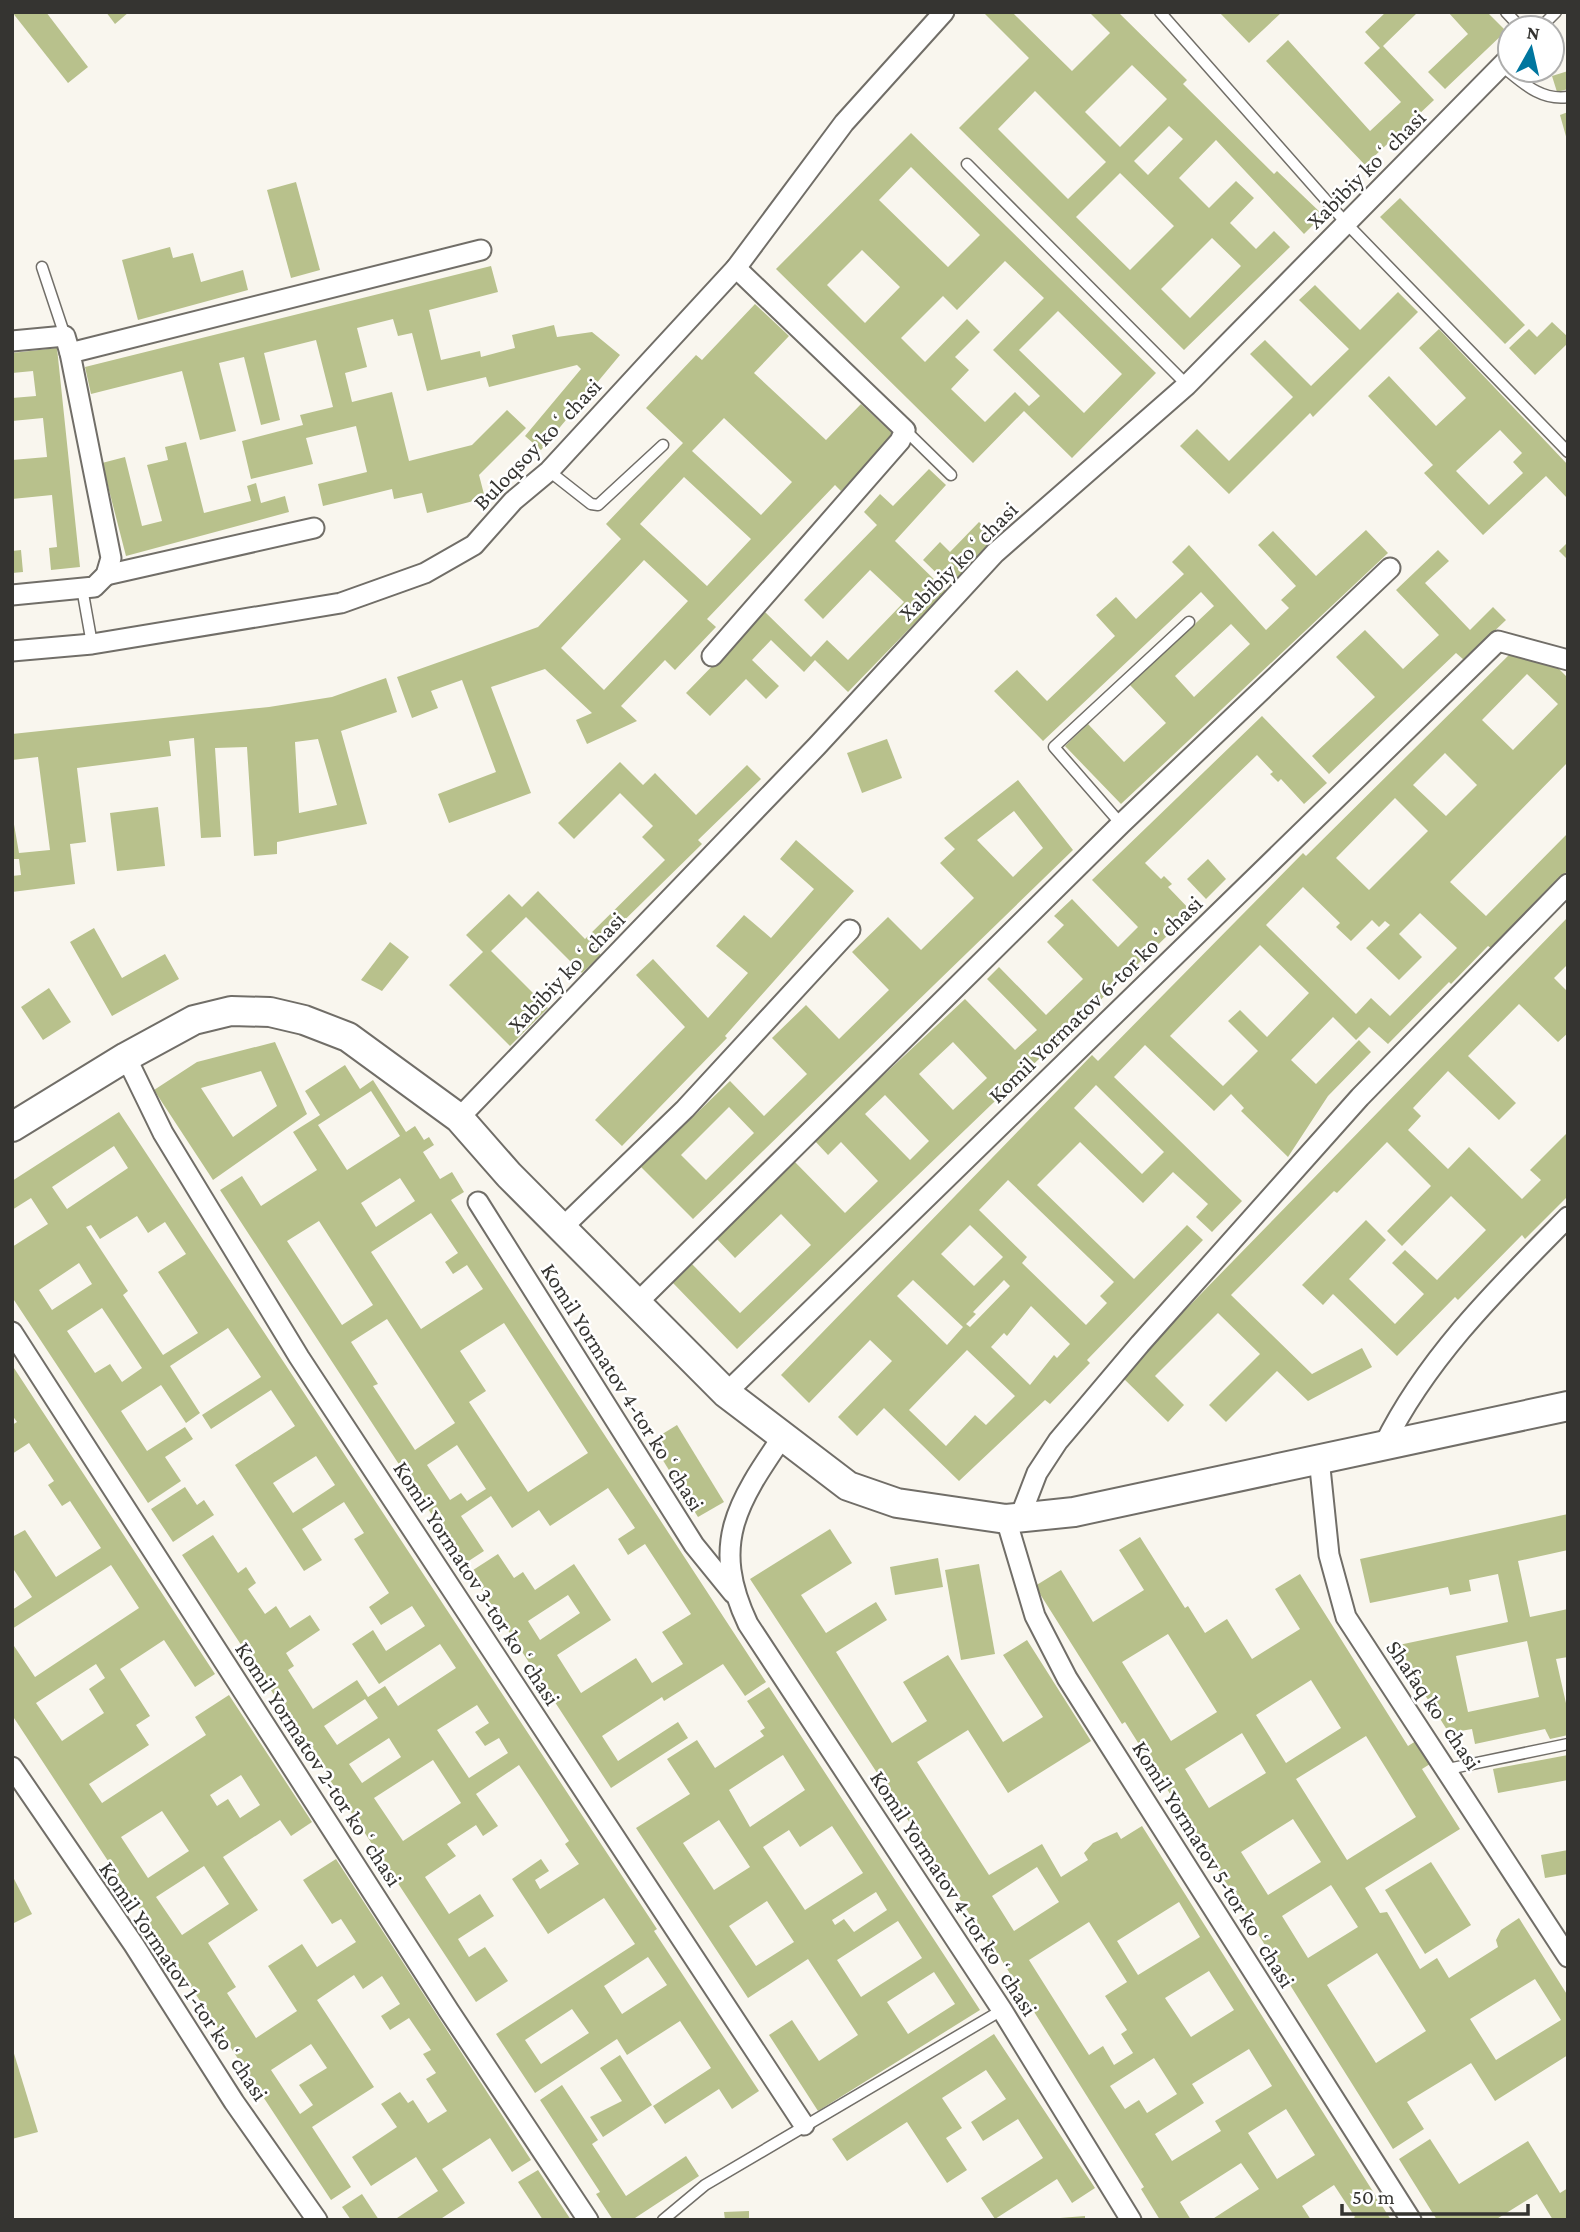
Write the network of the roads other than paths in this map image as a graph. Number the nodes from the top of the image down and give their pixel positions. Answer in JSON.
{"nodes":[{"id":1,"x":944,"y":12,"type":"edge"},
{"id":2,"x":1160,"y":12,"type":"edge"},
{"id":3,"x":1496,"y":72,"type":"edge"},
{"id":4,"x":1526,"y":84,"type":"edge"},
{"id":5,"x":1568,"y":97,"type":"edge"},
{"id":6,"x":967,"y":164,"type":"dead end"},
{"id":7,"x":1347,"y":224,"type":"junction"},
{"id":8,"x":481,"y":250,"type":"dead end"},
{"id":9,"x":42,"y":267,"type":"dead end"},
{"id":10,"x":736,"y":268,"type":"junction"},
{"id":11,"x":12,"y":341,"type":"edge"},
{"id":12,"x":67,"y":345,"type":"junction"},
{"id":13,"x":1187,"y":385,"type":"junction"},
{"id":14,"x":905,"y":430,"type":"junction"},
{"id":15,"x":663,"y":445,"type":"dead end"},
{"id":16,"x":1568,"y":452,"type":"edge"},
{"id":17,"x":549,"y":471,"type":"junction"},
{"id":18,"x":951,"y":475,"type":"dead end"},
{"id":19,"x":314,"y":528,"type":"dead end"},
{"id":20,"x":1390,"y":568,"type":"dead end"},
{"id":21,"x":106,"y":575,"type":"junction"},
{"id":22,"x":82,"y":588,"type":"junction"},
{"id":23,"x":12,"y":595,"type":"edge"},
{"id":24,"x":1189,"y":622,"type":"dead end"},
{"id":25,"x":92,"y":643,"type":"junction"},
{"id":26,"x":12,"y":651,"type":"edge"},
{"id":27,"x":712,"y":656,"type":"dead end"},
{"id":28,"x":1568,"y":660,"type":"edge"},
{"id":29,"x":1121,"y":824,"type":"junction"},
{"id":30,"x":1568,"y":884,"type":"edge"},
{"id":31,"x":850,"y":930,"type":"dead end"},
{"id":32,"x":126,"y":1057,"type":"junction"},
{"id":33,"x":459,"y":1118,"type":"junction"},
{"id":34,"x":12,"y":1128,"type":"edge"},
{"id":35,"x":478,"y":1202,"type":"dead end"},
{"id":36,"x":1568,"y":1217,"type":"edge"},
{"id":37,"x":564,"y":1226,"type":"junction"},
{"id":38,"x":638,"y":1302,"type":"junction"},
{"id":39,"x":12,"y":1332,"type":"edge"},
{"id":40,"x":726,"y":1393,"type":"junction"},
{"id":41,"x":1568,"y":1406,"type":"edge"},
{"id":42,"x":783,"y":1436,"type":"junction"},
{"id":43,"x":1384,"y":1445,"type":"junction"},
{"id":44,"x":1319,"y":1458,"type":"junction"},
{"id":45,"x":1013,"y":1518,"type":"junction"},
{"id":46,"x":734,"y":1594,"type":"junction"},
{"id":47,"x":1568,"y":1744,"type":"edge"},
{"id":48,"x":12,"y":1767,"type":"edge"},
{"id":49,"x":1448,"y":1769,"type":"junction"},
{"id":50,"x":1568,"y":1957,"type":"edge"},
{"id":51,"x":1002,"y":2010,"type":"junction"},
{"id":52,"x":804,"y":2125,"type":"junction"},
{"id":53,"x":317,"y":2220,"type":"edge"},
{"id":54,"x":588,"y":2220,"type":"edge"},
{"id":55,"x":663,"y":2220,"type":"edge"},
{"id":56,"x":1131,"y":2220,"type":"edge"},
{"id":57,"x":1411,"y":2220,"type":"edge"}],
"edges":[{"from":1,"to":10,"type":"street","name":"Buloqsoy koʻchasi"},
{"from":2,"to":7,"type":"lane"},
{"from":3,"to":7,"type":"street","name":"Xabibiy koʻchasi"},
{"from":4,"to":5,"type":"lane"},
{"from":6,"to":13,"type":"lane"},
{"from":7,"to":13,"type":"street","name":"Xabibiy koʻchasi"},
{"from":7,"to":16,"type":"lane"},
{"from":8,"to":12,"type":"street"},
{"from":9,"to":12,"type":"lane"},
{"from":10,"to":14,"type":"street"},
{"from":10,"to":17,"type":"street","name":"Buloqsoy koʻchasi"},
{"from":11,"to":12,"type":"street"},
{"from":12,"to":21,"type":"street"},
{"from":13,"to":33,"type":"street","name":"Xabibiy koʻchasi"},
{"from":14,"to":18,"type":"lane"},
{"from":14,"to":27,"type":"street"},
{"from":15,"to":17,"type":"lane"},
{"from":17,"to":25,"type":"street","name":"Buloqsoy koʻchasi"},
{"from":19,"to":21,"type":"street"},
{"from":20,"to":29,"type":"street"},
{"from":21,"to":22,"type":"street"},
{"from":22,"to":23,"type":"street"},
{"from":22,"to":25,"type":"lane"},
{"from":24,"to":29,"type":"lane"},
{"from":25,"to":26,"type":"street","name":"Buloqsoy koʻchasi"},
{"from":28,"to":40,"type":"street","name":"Komil Yormatov 6-tor koʻchasi"},
{"from":29,"to":38,"type":"street"},
{"from":30,"to":45,"type":"street"},
{"from":31,"to":37,"type":"street"},
{"from":32,"to":33,"type":"street"},
{"from":32,"to":34,"type":"street"},
{"from":32,"to":52,"type":"street","name":"Komil Yormatov 3-tor koʻchasi"},
{"from":33,"to":37,"type":"street"},
{"from":35,"to":46,"type":"street","name":"Komil Yormatov 4-tor koʻchasi"},
{"from":36,"to":43,"type":"street"},
{"from":37,"to":38,"type":"street"},
{"from":38,"to":40,"type":"street"},
{"from":39,"to":54,"type":"street","name":"Komil Yormatov 2-tor koʻchasi"},
{"from":40,"to":42,"type":"street"},
{"from":41,"to":43,"type":"street"},
{"from":42,"to":45,"type":"street"},
{"from":42,"to":46,"type":"street","name":"Komil Yormatov 4-tor koʻchasi"},
{"from":43,"to":44,"type":"street"},
{"from":44,"to":45,"type":"street"},
{"from":44,"to":49,"type":"street","name":"Shafaq koʻchasi"},
{"from":45,"to":57,"type":"street","name":"Komil Yormatov 5-tor koʻchasi"},
{"from":46,"to":51,"type":"street","name":"Komil Yormatov 4-tor koʻchasi"},
{"from":47,"to":49,"type":"lane"},
{"from":48,"to":53,"type":"street","name":"Komil Yormatov 1-tor koʻchasi"},
{"from":49,"to":50,"type":"street","name":"Shafaq koʻchasi"},
{"from":51,"to":52,"type":"lane"},
{"from":51,"to":56,"type":"street","name":"Komil Yormatov 4-tor koʻchasi"},
{"from":52,"to":55,"type":"lane"}]}
